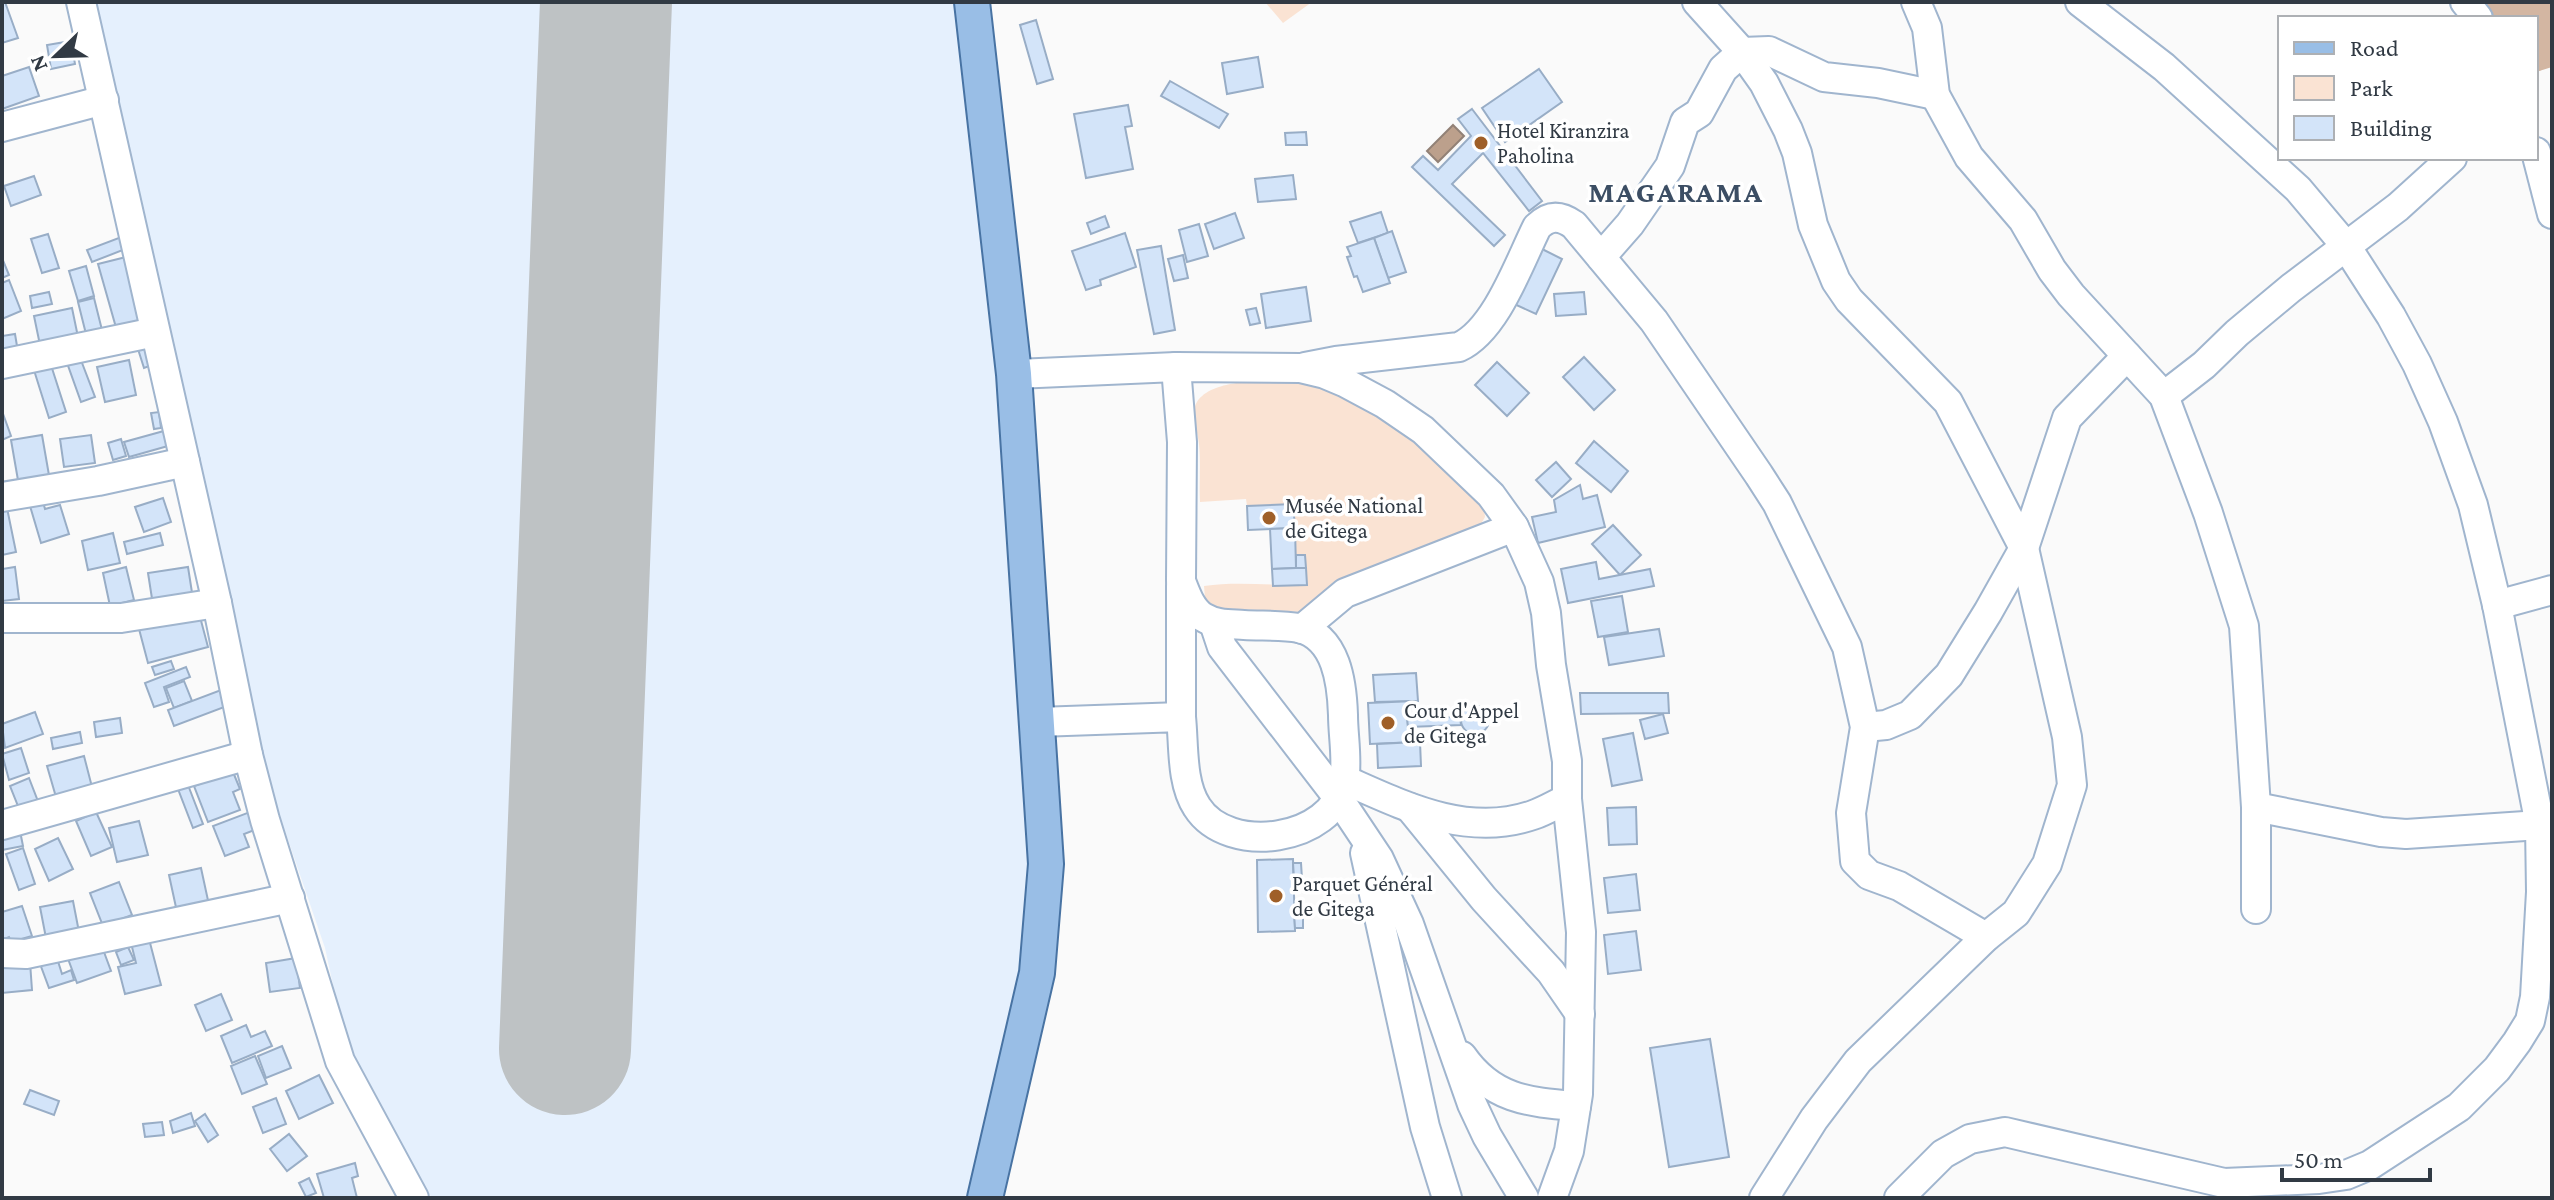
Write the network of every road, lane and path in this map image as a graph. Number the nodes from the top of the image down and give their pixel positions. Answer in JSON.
{"nodes":[{"id":1,"x":81,"y":2,"type":"edge"},
{"id":2,"x":972,"y":2,"type":"edge"},
{"id":3,"x":1697,"y":2,"type":"edge"},
{"id":4,"x":1916,"y":2,"type":"edge"},
{"id":5,"x":2080,"y":2,"type":"edge"},
{"id":6,"x":1742,"y":52,"type":"junction"},
{"id":7,"x":1935,"y":95,"type":"junction"},
{"id":8,"x":104,"y":100,"type":"junction"},
{"id":9,"x":2,"y":127,"type":"edge"},
{"id":10,"x":2450,"y":160,"type":"edge"},
{"id":11,"x":2538,"y":160,"type":"edge"},
{"id":12,"x":2552,"y":214,"type":"edge"},
{"id":13,"x":2346,"y":246,"type":"junction"},
{"id":14,"x":1601,"y":257,"type":"junction"},
{"id":15,"x":155,"y":332,"type":"junction"},
{"id":16,"x":2127,"y":356,"type":"junction"},
{"id":17,"x":2,"y":364,"type":"edge"},
{"id":18,"x":1176,"y":367,"type":"junction"},
{"id":19,"x":1300,"y":368,"type":"junction"},
{"id":20,"x":1014,"y":374,"type":"junction"},
{"id":21,"x":2164,"y":396,"type":"junction"},
{"id":22,"x":185,"y":462,"type":"junction"},
{"id":23,"x":2,"y":497,"type":"edge"},
{"id":24,"x":1514,"y":527,"type":"junction"},
{"id":25,"x":2024,"y":548,"type":"junction"},
{"id":26,"x":1181,"y":581,"type":"junction"},
{"id":27,"x":2552,"y":590,"type":"edge"},
{"id":28,"x":217,"y":603,"type":"junction"},
{"id":29,"x":2497,"y":605,"type":"junction"},
{"id":30,"x":2,"y":618,"type":"edge"},
{"id":31,"x":1214,"y":623,"type":"junction"},
{"id":32,"x":1302,"y":629,"type":"junction"},
{"id":33,"x":1181,"y":717,"type":"junction"},
{"id":34,"x":1038,"y":722,"type":"junction"},
{"id":35,"x":1865,"y":727,"type":"junction"},
{"id":36,"x":248,"y":755,"type":"junction"},
{"id":37,"x":1342,"y":790,"type":"junction"},
{"id":38,"x":1567,"y":799,"type":"junction"},
{"id":39,"x":2256,"y":807,"type":"junction"},
{"id":40,"x":1410,"y":808,"type":"junction"},
{"id":41,"x":2,"y":825,"type":"edge"},
{"id":42,"x":2540,"y":825,"type":"junction"},
{"id":43,"x":1310,"y":826,"type":"junction"},
{"id":44,"x":1361,"y":831,"type":"junction"},
{"id":45,"x":290,"y":898,"type":"junction"},
{"id":46,"x":2256,"y":909,"type":"dead end"},
{"id":47,"x":1986,"y":937,"type":"junction"},
{"id":48,"x":2,"y":953,"type":"edge"},
{"id":49,"x":1580,"y":1014,"type":"junction"},
{"id":50,"x":1450,"y":1040,"type":"junction"},
{"id":51,"x":1576,"y":1106,"type":"junction"},
{"id":52,"x":414,"y":1198,"type":"edge"},
{"id":53,"x":985,"y":1198,"type":"edge"},
{"id":54,"x":1447,"y":1198,"type":"edge"},
{"id":55,"x":1524,"y":1198,"type":"edge"},
{"id":56,"x":1552,"y":1198,"type":"edge"},
{"id":57,"x":1764,"y":1198,"type":"edge"},
{"id":58,"x":1899,"y":1198,"type":"edge"}],
"edges":[{"from":1,"to":8,"type":"street"},
{"from":2,"to":20,"type":"main road"},
{"from":3,"to":6,"type":"street"},
{"from":4,"to":7,"type":"street"},
{"from":5,"to":13,"type":"street"},
{"from":6,"to":7,"type":"street"},
{"from":6,"to":14,"type":"street"},
{"from":6,"to":25,"type":"street"},
{"from":7,"to":16,"type":"street"},
{"from":8,"to":9,"type":"street"},
{"from":8,"to":15,"type":"street"},
{"from":10,"to":13,"type":"street"},
{"from":11,"to":12,"type":"street"},
{"from":13,"to":21,"type":"street"},
{"from":13,"to":29,"type":"street"},
{"from":14,"to":19,"type":"street"},
{"from":14,"to":35,"type":"street"},
{"from":15,"to":17,"type":"street"},
{"from":15,"to":22,"type":"street"},
{"from":16,"to":21,"type":"street"},
{"from":16,"to":25,"type":"street"},
{"from":18,"to":19,"type":"street"},
{"from":18,"to":20,"type":"street"},
{"from":18,"to":26,"type":"street"},
{"from":19,"to":24,"type":"street"},
{"from":20,"to":34,"type":"main road"},
{"from":21,"to":39,"type":"street"},
{"from":22,"to":23,"type":"street"},
{"from":22,"to":28,"type":"street"},
{"from":24,"to":32,"type":"street"},
{"from":24,"to":38,"type":"street"},
{"from":25,"to":35,"type":"street"},
{"from":25,"to":47,"type":"street"},
{"from":26,"to":31,"type":"street"},
{"from":26,"to":33,"type":"street"},
{"from":27,"to":29,"type":"street"},
{"from":28,"to":30,"type":"street"},
{"from":28,"to":36,"type":"street"},
{"from":29,"to":42,"type":"street"},
{"from":31,"to":32,"type":"street"},
{"from":31,"to":37,"type":"street"},
{"from":32,"to":37,"type":"street"},
{"from":33,"to":34,"type":"street"},
{"from":33,"to":43,"type":"street"},
{"from":34,"to":53,"type":"main road"},
{"from":35,"to":47,"type":"street"},
{"from":36,"to":41,"type":"street"},
{"from":36,"to":45,"type":"street"},
{"from":37,"to":40,"type":"street"},
{"from":37,"to":43,"type":"street"},
{"from":37,"to":44,"type":"street"},
{"from":38,"to":40,"type":"street"},
{"from":38,"to":49,"type":"street"},
{"from":39,"to":42,"type":"street"},
{"from":39,"to":46,"type":"street"},
{"from":40,"to":49,"type":"street"},
{"from":42,"to":58,"type":"street"},
{"from":43,"to":44,"type":"street"},
{"from":44,"to":50,"type":"street"},
{"from":44,"to":54,"type":"street"},
{"from":45,"to":48,"type":"street"},
{"from":45,"to":52,"type":"street"},
{"from":47,"to":57,"type":"street"},
{"from":49,"to":51,"type":"street"},
{"from":50,"to":51,"type":"street"},
{"from":50,"to":55,"type":"street"},
{"from":51,"to":56,"type":"street"}]}
